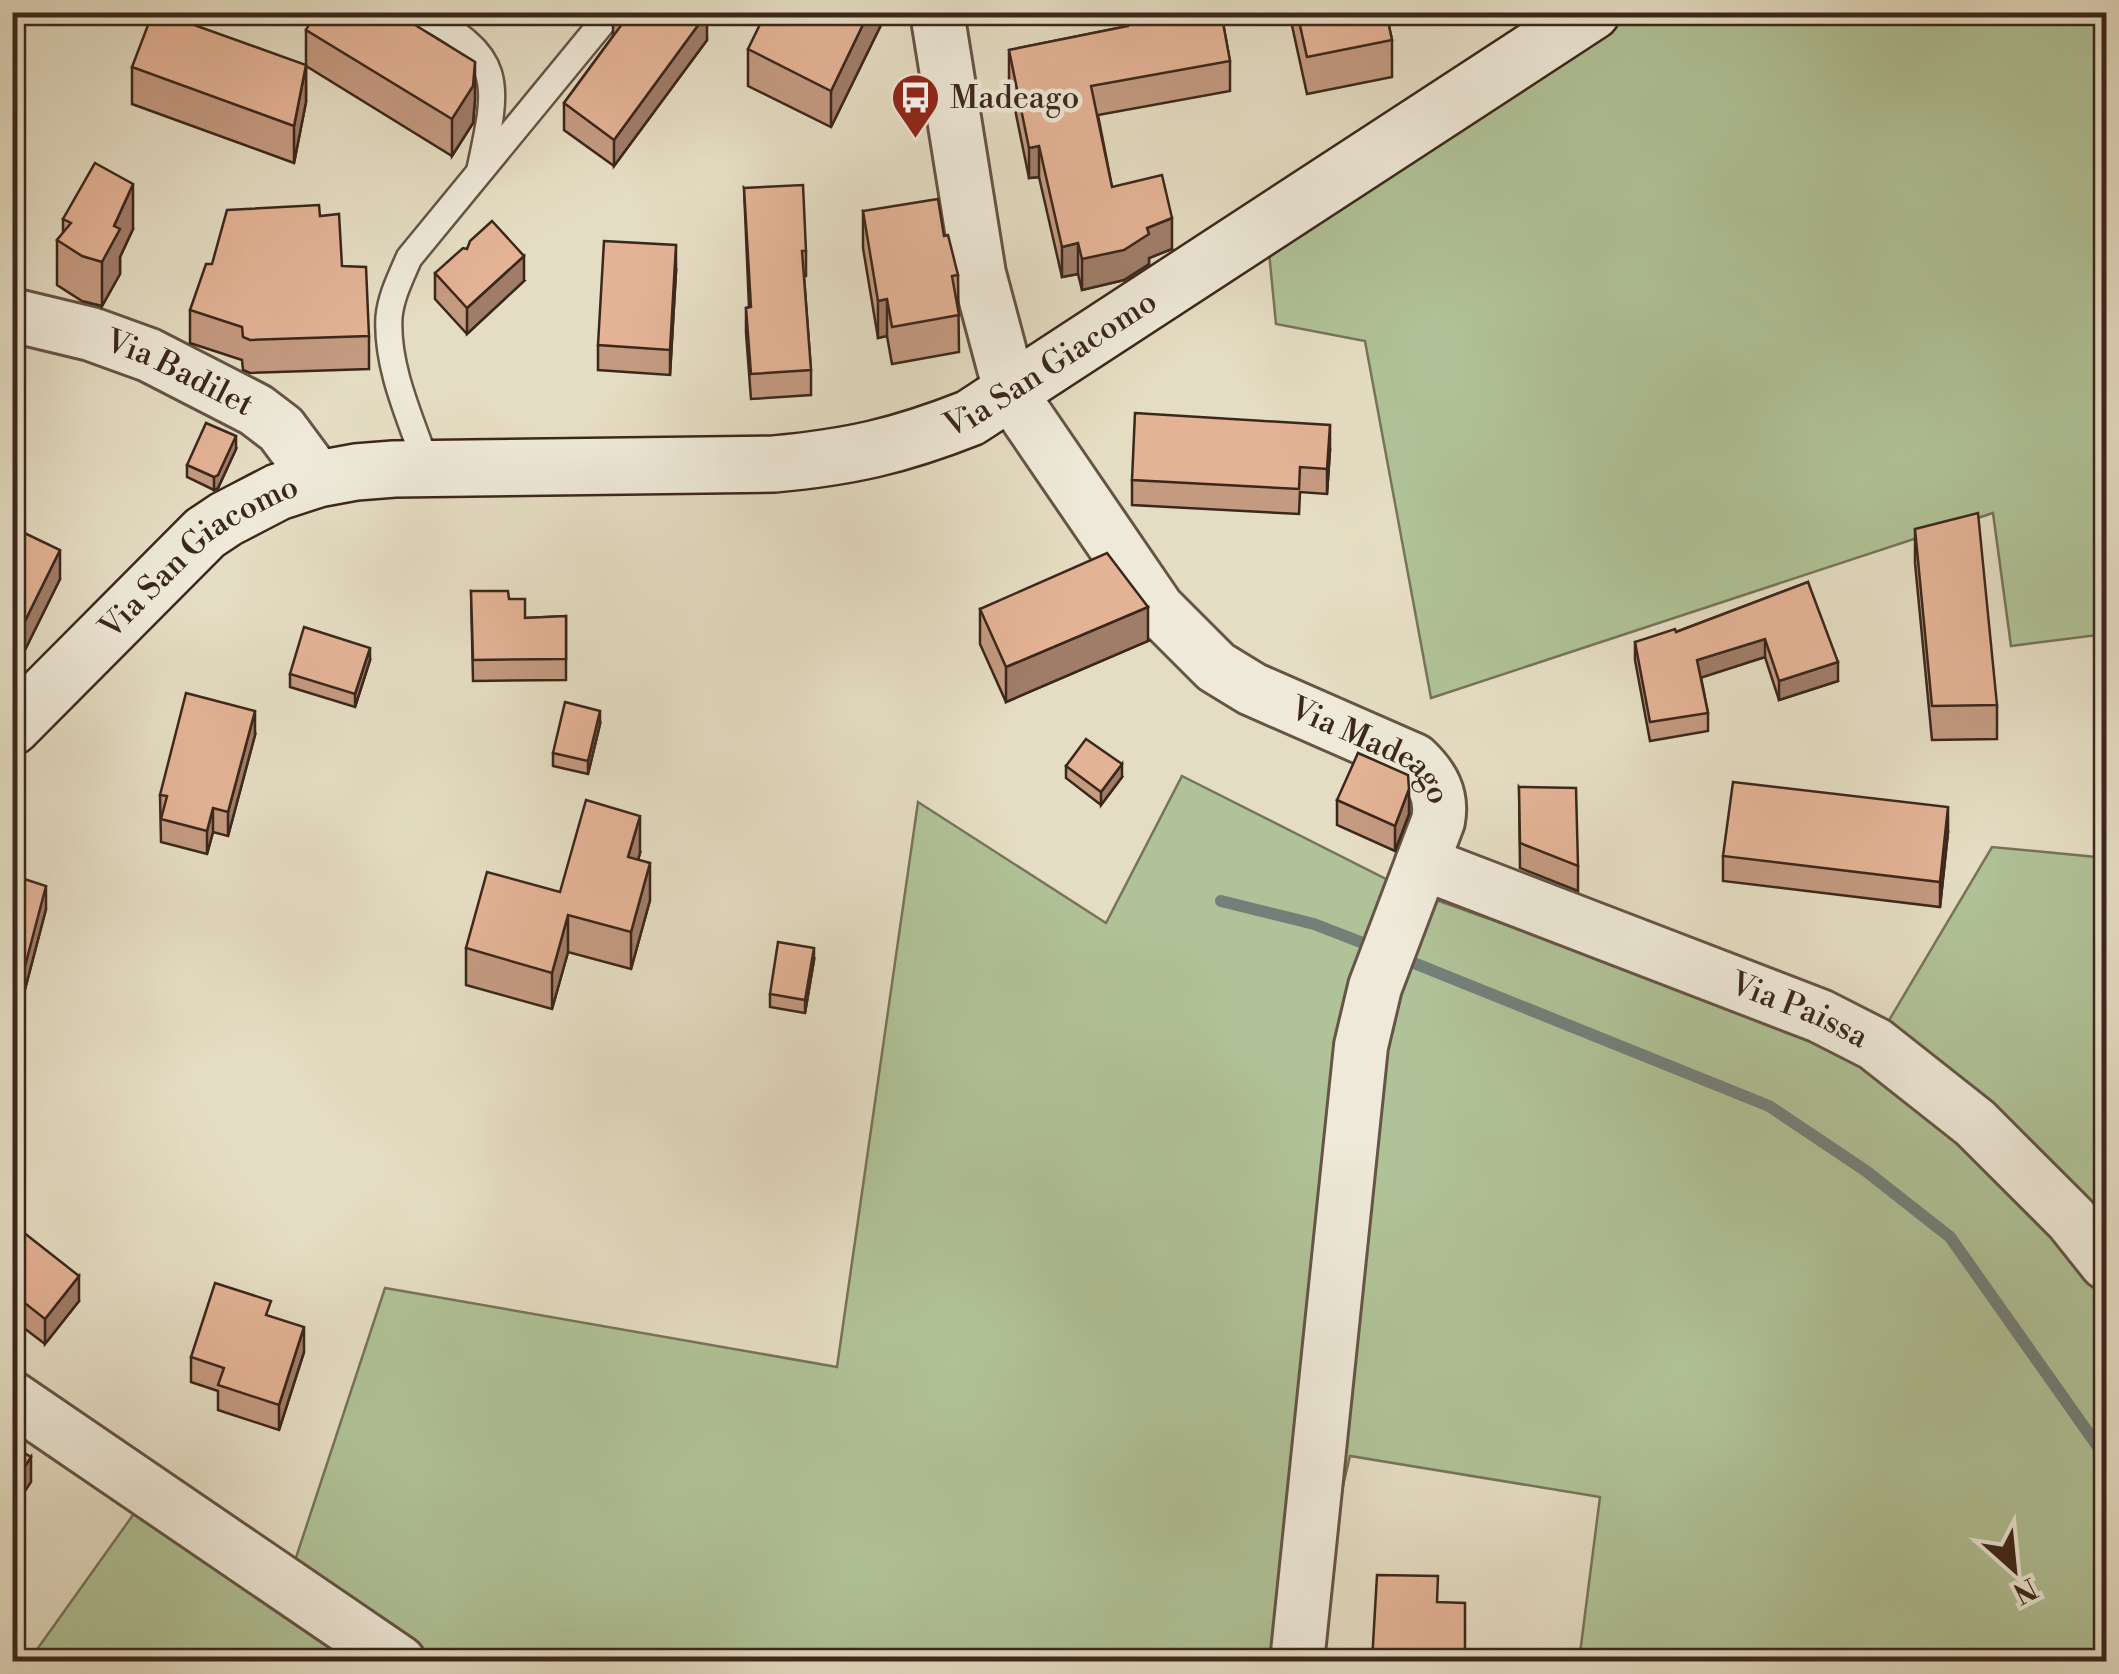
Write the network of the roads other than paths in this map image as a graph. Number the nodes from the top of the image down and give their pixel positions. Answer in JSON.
{"nodes":[{"id":1,"x":417,"y":12,"type":"edge"},
{"id":2,"x":611,"y":12,"type":"edge"},
{"id":3,"x":937,"y":12,"type":"edge"},
{"id":4,"x":1592,"y":12,"type":"edge"},
{"id":5,"x":479,"y":174,"type":"junction"},
{"id":6,"x":12,"y":315,"type":"edge"},
{"id":7,"x":1011,"y":394,"type":"junction"},
{"id":8,"x":428,"y":468,"type":"junction"},
{"id":9,"x":318,"y":479,"type":"junction"},
{"id":10,"x":12,"y":726,"type":"edge"},
{"id":11,"x":1422,"y":864,"type":"junction"},
{"id":12,"x":2106,"y":1264,"type":"edge"},
{"id":13,"x":12,"y":1398,"type":"edge"},
{"id":14,"x":399,"y":1662,"type":"edge"},
{"id":15,"x":1297,"y":1662,"type":"edge"}],
"edges":[{"from":1,"to":5,"type":"lane"},
{"from":2,"to":5,"type":"lane"},
{"from":3,"to":7,"type":"street","name":"Via Madeago"},
{"from":4,"to":7,"type":"street","name":"Via San Giacomo"},
{"from":5,"to":8,"type":"lane"},
{"from":6,"to":9,"type":"street","name":"Via Badilet"},
{"from":7,"to":8,"type":"street","name":"Via San Giacomo"},
{"from":7,"to":11,"type":"street","name":"Via Madeago"},
{"from":8,"to":9,"type":"street","name":"Via San Giacomo"},
{"from":9,"to":10,"type":"street","name":"Via San Giacomo"},
{"from":11,"to":12,"type":"street","name":"Via Paissa"},
{"from":11,"to":15,"type":"street","name":"Via Madeago"},
{"from":13,"to":14,"type":"street"}]}
